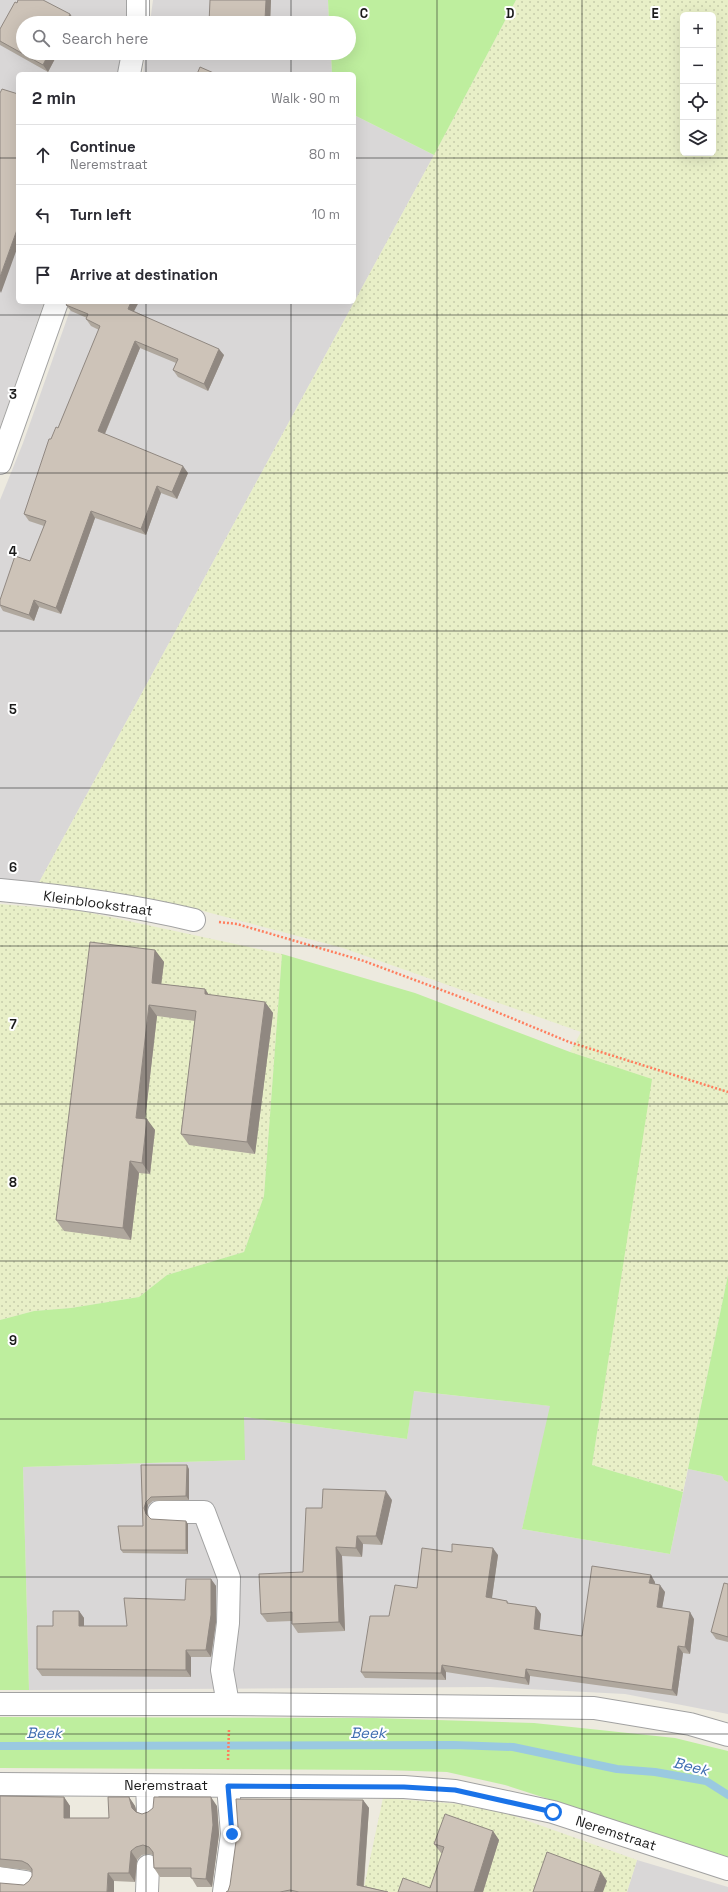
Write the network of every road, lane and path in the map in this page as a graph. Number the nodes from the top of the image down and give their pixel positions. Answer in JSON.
{"nodes":[{"id":1,"x":138,"y":0,"type":"edge"},
{"id":2,"x":138,"y":16,"type":"edge"},
{"id":3,"x":132,"y":60,"type":"edge"},
{"id":4,"x":129,"y":72,"type":"edge"},
{"id":5,"x":56,"y":304,"type":"edge"},
{"id":6,"x":0,"y":463,"type":"edge"},
{"id":7,"x":0,"y":890,"type":"edge"},
{"id":8,"x":194,"y":920,"type":"joint"},
{"id":9,"x":728,"y":1092,"type":"edge"},
{"id":10,"x":160,"y":1512,"type":"dead end"},
{"id":11,"x":0,"y":1704,"type":"edge"},
{"id":12,"x":228,"y":1704,"type":"junction"},
{"id":13,"x":229,"y":1731,"type":"dead end"},
{"id":14,"x":728,"y":1735,"type":"edge"},
{"id":15,"x":228,"y":1754,"type":"dead end"},
{"id":16,"x":0,"y":1784,"type":"edge"},
{"id":17,"x":147,"y":1785,"type":"junction"},
{"id":18,"x":228,"y":1786,"type":"junction"},
{"id":19,"x":148,"y":1810,"type":"edge"},
{"id":20,"x":148,"y":1866,"type":"dead end"},
{"id":21,"x":728,"y":1869,"type":"edge"},
{"id":22,"x":0,"y":1878,"type":"edge"},
{"id":23,"x":26,"y":1882,"type":"edge"},
{"id":24,"x":147,"y":1892,"type":"edge"},
{"id":25,"x":224,"y":1892,"type":"edge"}],
"edges":[{"from":1,"to":2,"type":"street"},
{"from":3,"to":4,"type":"street"},
{"from":5,"to":6,"type":"street"},
{"from":7,"to":8,"type":"street","name":"Kleinblookstraat"},
{"from":8,"to":9,"type":"path"},
{"from":10,"to":12,"type":"street"},
{"from":11,"to":12,"type":"street"},
{"from":12,"to":14,"type":"street"},
{"from":13,"to":15,"type":"path"},
{"from":16,"to":17,"type":"street","name":"Neremstraat"},
{"from":17,"to":18,"type":"street","name":"Neremstraat"},
{"from":17,"to":19,"type":"street"},
{"from":18,"to":21,"type":"street","name":"Neremstraat"},
{"from":18,"to":25,"type":"street"},
{"from":20,"to":24,"type":"street"},
{"from":22,"to":23,"type":"street"}]}
